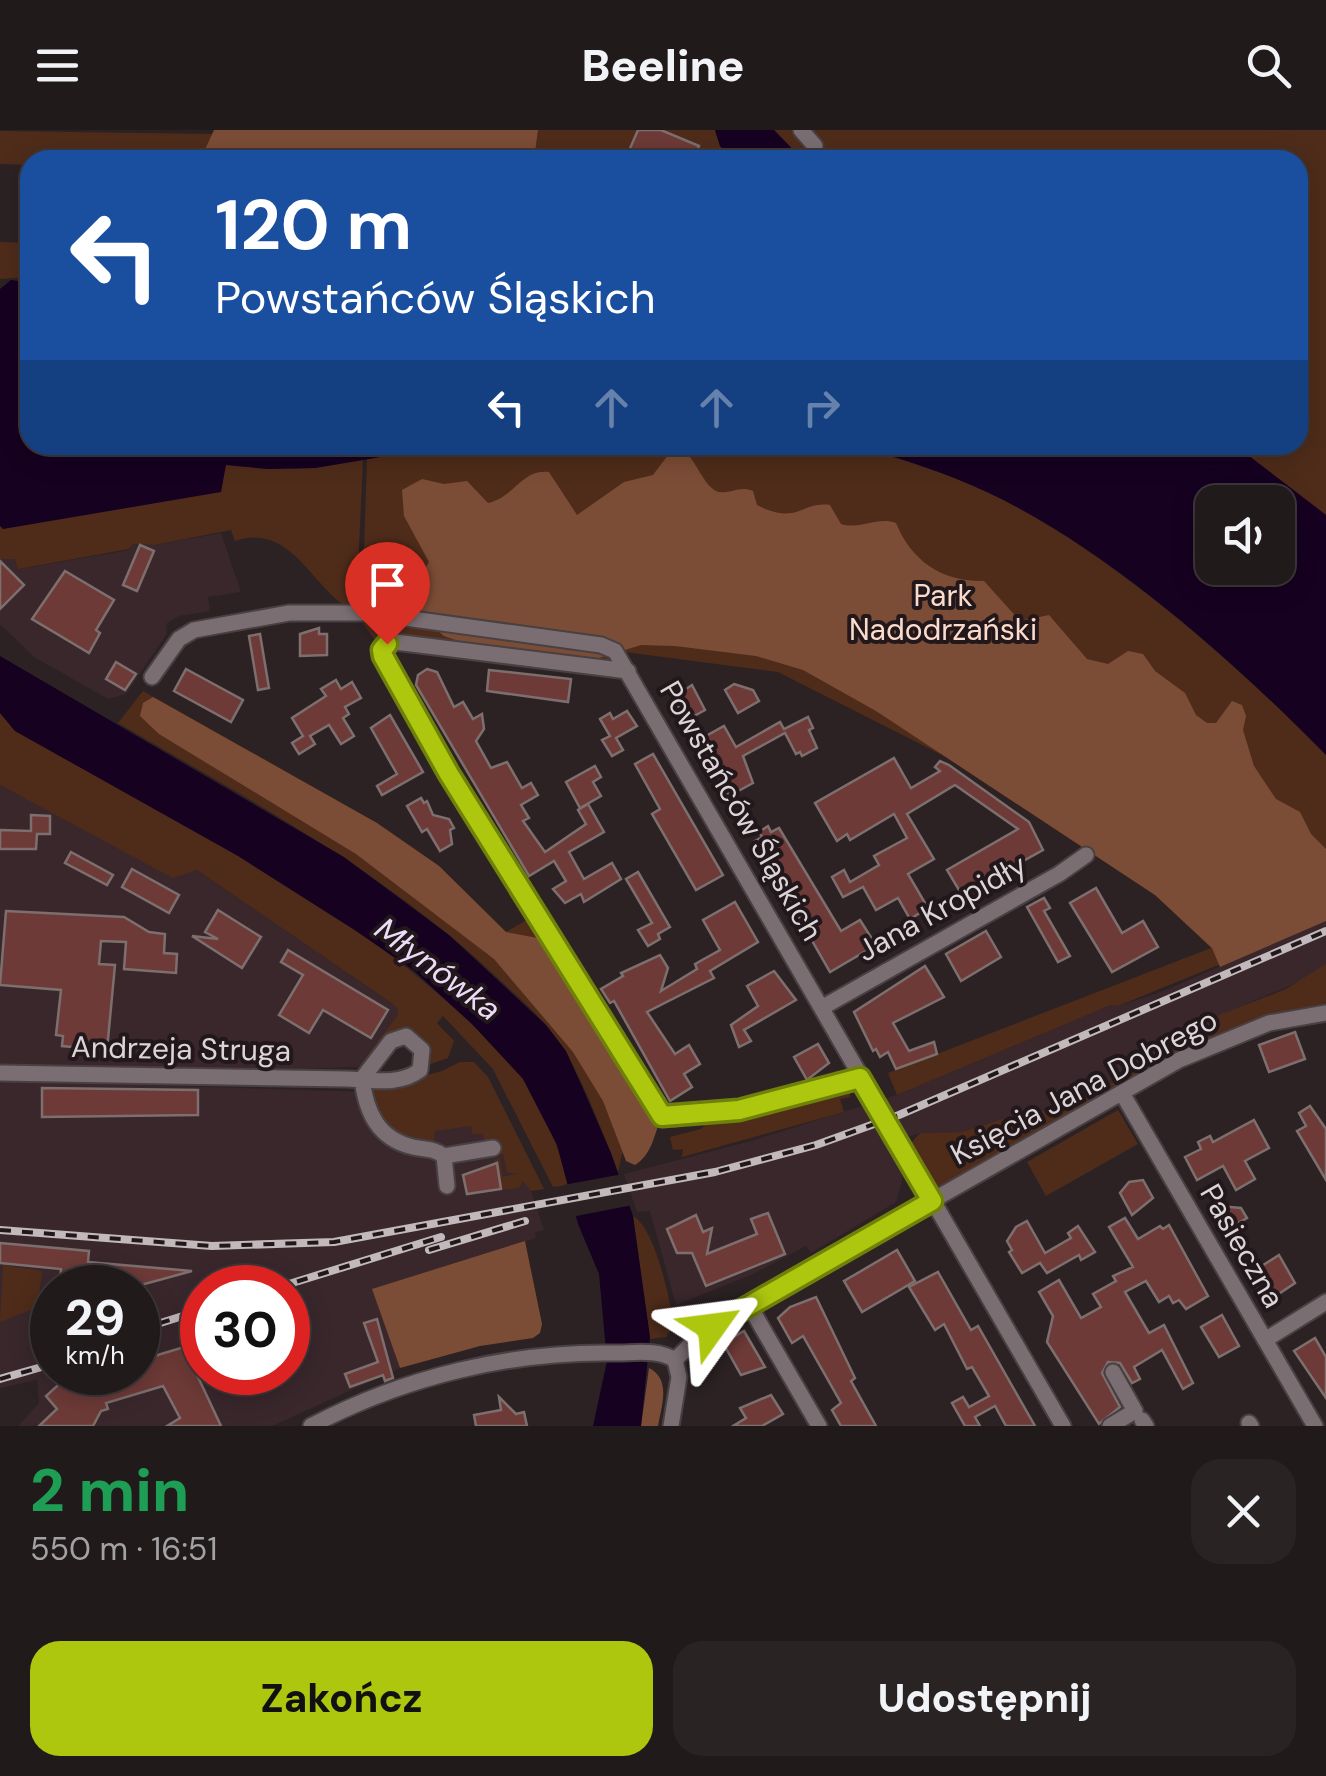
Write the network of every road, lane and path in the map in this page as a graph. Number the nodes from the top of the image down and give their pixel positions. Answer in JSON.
{"nodes":[{"id":1,"x":801,"y":130,"type":"edge"},
{"id":2,"x":816,"y":146,"type":"dead end"},
{"id":3,"x":628,"y":671,"type":"junction"},
{"id":4,"x":152,"y":677,"type":"dead end"},
{"id":5,"x":1086,"y":855,"type":"dead end"},
{"id":6,"x":822,"y":1006,"type":"junction"},
{"id":7,"x":1326,"y":1013,"type":"edge"},
{"id":8,"x":0,"y":1073,"type":"edge"},
{"id":9,"x":860,"y":1078,"type":"junction"},
{"id":10,"x":1122,"y":1093,"type":"junction"},
{"id":11,"x":494,"y":1148,"type":"dead end"},
{"id":12,"x":444,"y":1156,"type":"junction"},
{"id":13,"x":447,"y":1186,"type":"dead end"},
{"id":14,"x":932,"y":1201,"type":"junction"},
{"id":15,"x":1326,"y":1302,"type":"edge"},
{"id":16,"x":749,"y":1305,"type":"junction"},
{"id":17,"x":1265,"y":1340,"type":"junction"},
{"id":18,"x":667,"y":1356,"type":"junction"},
{"id":19,"x":1113,"y":1372,"type":"dead end"},
{"id":20,"x":311,"y":1426,"type":"edge"},
{"id":21,"x":672,"y":1426,"type":"edge"},
{"id":22,"x":819,"y":1426,"type":"edge"},
{"id":23,"x":1063,"y":1426,"type":"edge"},
{"id":24,"x":1110,"y":1426,"type":"edge"},
{"id":25,"x":1315,"y":1426,"type":"edge"}],
"edges":[{"from":1,"to":2,"type":"street"},
{"from":3,"to":4,"type":"street","name":"Powstańców Śląskich"},
{"from":3,"to":6,"type":"street","name":"Powstańców Śląskich"},
{"from":3,"to":9,"type":"street"},
{"from":5,"to":6,"type":"street","name":"Jana Kropidły"},
{"from":6,"to":9,"type":"street","name":"Powstańców Śląskich"},
{"from":7,"to":10,"type":"street","name":"Księcia Jana Dobrego"},
{"from":8,"to":12,"type":"street","name":"Andrzeja Struga"},
{"from":9,"to":14,"type":"street","name":"Powstańców Śląskich"},
{"from":10,"to":14,"type":"street","name":"Księcia Jana Dobrego"},
{"from":10,"to":17,"type":"street","name":"Pasieczna"},
{"from":11,"to":12,"type":"street"},
{"from":12,"to":13,"type":"street"},
{"from":14,"to":16,"type":"street","name":"Księcia Jana Dobrego"},
{"from":14,"to":23,"type":"street","name":"Powstańców Śląskich"},
{"from":15,"to":17,"type":"street"},
{"from":16,"to":18,"type":"street","name":"Księcia Jana Dobrego"},
{"from":16,"to":22,"type":"street"},
{"from":17,"to":25,"type":"street","name":"Pasieczna"},
{"from":18,"to":20,"type":"street"},
{"from":18,"to":21,"type":"street"},
{"from":19,"to":24,"type":"street"}]}
